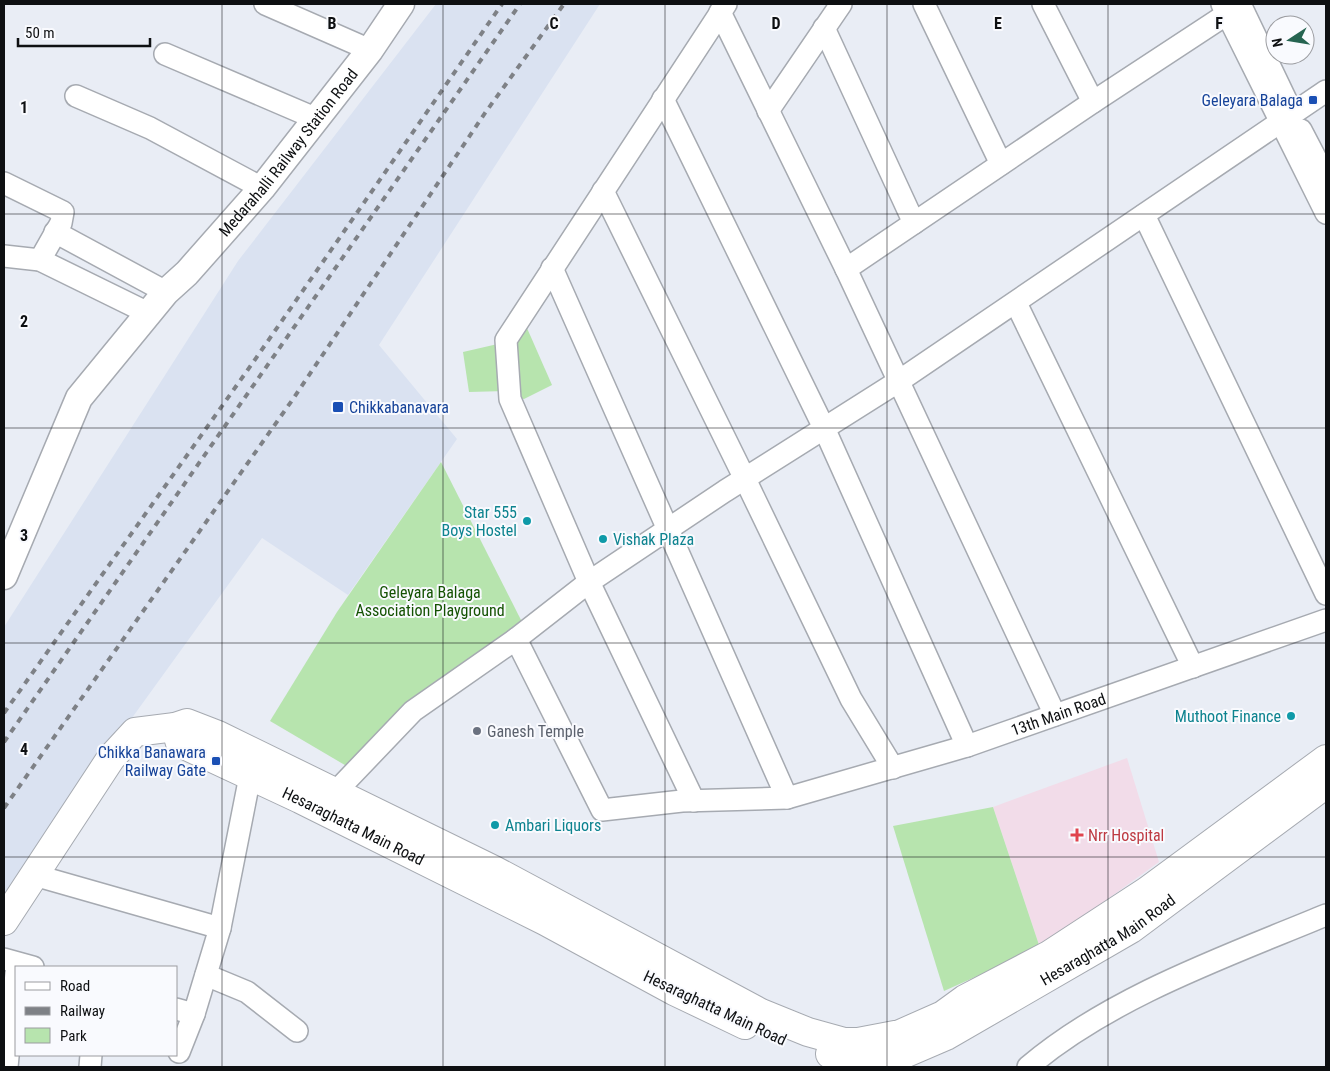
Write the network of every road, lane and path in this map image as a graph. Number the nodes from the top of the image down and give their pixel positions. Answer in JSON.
{"nodes":[{"id":1,"x":265,"y":4,"type":"edge"},
{"id":2,"x":401,"y":4,"type":"edge"},
{"id":3,"x":841,"y":4,"type":"edge"},
{"id":4,"x":924,"y":4,"type":"edge"},
{"id":5,"x":1043,"y":4,"type":"edge"},
{"id":6,"x":1229,"y":7,"type":"edge"},
{"id":7,"x":723,"y":8,"type":"edge"},
{"id":8,"x":824,"y":28,"type":"junction"},
{"id":9,"x":370,"y":50,"type":"junction"},
{"id":10,"x":165,"y":54,"type":"dead end"},
{"id":11,"x":1326,"y":91,"type":"edge"},
{"id":12,"x":76,"y":96,"type":"dead end"},
{"id":13,"x":663,"y":99,"type":"junction"},
{"id":14,"x":1093,"y":102,"type":"junction"},
{"id":15,"x":768,"y":111,"type":"junction"},
{"id":16,"x":1287,"y":118,"type":"junction"},
{"id":17,"x":317,"y":119,"type":"junction"},
{"id":18,"x":1002,"y":164,"type":"junction"},
{"id":19,"x":1326,"y":178,"type":"edge"},
{"id":20,"x":4,"y":183,"type":"edge"},
{"id":21,"x":262,"y":188,"type":"junction"},
{"id":22,"x":603,"y":191,"type":"junction"},
{"id":23,"x":1326,"y":213,"type":"edge"},
{"id":24,"x":1144,"y":215,"type":"junction"},
{"id":25,"x":914,"y":223,"type":"junction"},
{"id":26,"x":55,"y":232,"type":"junction"},
{"id":27,"x":4,"y":256,"type":"edge"},
{"id":28,"x":40,"y":260,"type":"junction"},
{"id":29,"x":552,"y":268,"type":"junction"},
{"id":30,"x":846,"y":269,"type":"junction"},
{"id":31,"x":166,"y":292,"type":"junction"},
{"id":32,"x":1016,"y":303,"type":"junction"},
{"id":33,"x":148,"y":313,"type":"junction"},
{"id":34,"x":899,"y":382,"type":"junction"},
{"id":35,"x":824,"y":428,"type":"junction"},
{"id":36,"x":745,"y":479,"type":"junction"},
{"id":37,"x":669,"y":529,"type":"junction"},
{"id":38,"x":4,"y":576,"type":"edge"},
{"id":39,"x":589,"y":582,"type":"junction"},
{"id":40,"x":1326,"y":594,"type":"edge"},
{"id":41,"x":1326,"y":620,"type":"edge"},
{"id":42,"x":516,"y":639,"type":"junction"},
{"id":43,"x":1192,"y":667,"type":"junction"},
{"id":44,"x":1055,"y":715,"type":"junction"},
{"id":45,"x":966,"y":746,"type":"junction"},
{"id":46,"x":1326,"y":759,"type":"edge"},
{"id":47,"x":252,"y":764,"type":"junction"},
{"id":48,"x":894,"y":768,"type":"junction"},
{"id":49,"x":1326,"y":784,"type":"edge"},
{"id":50,"x":787,"y":798,"type":"junction"},
{"id":51,"x":327,"y":801,"type":"junction"},
{"id":52,"x":694,"y":801,"type":"junction"},
{"id":53,"x":34,"y":875,"type":"junction"},
{"id":54,"x":1326,"y":915,"type":"edge"},
{"id":55,"x":4,"y":921,"type":"edge"},
{"id":56,"x":220,"y":928,"type":"junction"},
{"id":57,"x":206,"y":975,"type":"junction"},
{"id":58,"x":15,"y":994,"type":"edge"},
{"id":59,"x":185,"y":1011,"type":"edge"},
{"id":60,"x":297,"y":1031,"type":"dead end"},
{"id":61,"x":900,"y":1034,"type":"junction"},
{"id":62,"x":179,"y":1052,"type":"dead end"},
{"id":63,"x":859,"y":1057,"type":"edge"},
{"id":64,"x":888,"y":1063,"type":"edge"},
{"id":65,"x":7,"y":1067,"type":"edge"},
{"id":66,"x":1028,"y":1067,"type":"edge"}],
"edges":[{"from":1,"to":9,"type":"street"},
{"from":2,"to":9,"type":"street","name":"Medarahalli Railway Station Road"},
{"from":3,"to":8,"type":"street"},
{"from":4,"to":18,"type":"street"},
{"from":5,"to":14,"type":"street"},
{"from":6,"to":14,"type":"street"},
{"from":6,"to":16,"type":"street"},
{"from":7,"to":13,"type":"street"},
{"from":7,"to":15,"type":"street"},
{"from":8,"to":15,"type":"street"},
{"from":8,"to":25,"type":"street"},
{"from":9,"to":17,"type":"street","name":"Medarahalli Railway Station Road"},
{"from":10,"to":17,"type":"street"},
{"from":11,"to":16,"type":"street"},
{"from":12,"to":21,"type":"street"},
{"from":13,"to":22,"type":"street"},
{"from":13,"to":35,"type":"street"},
{"from":14,"to":18,"type":"street"},
{"from":15,"to":30,"type":"street"},
{"from":16,"to":19,"type":"street"},
{"from":16,"to":23,"type":"street"},
{"from":16,"to":24,"type":"street"},
{"from":17,"to":21,"type":"street","name":"Medarahalli Railway Station Road"},
{"from":18,"to":25,"type":"street"},
{"from":20,"to":26,"type":"street"},
{"from":21,"to":31,"type":"street","name":"Medarahalli Railway Station Road"},
{"from":22,"to":29,"type":"street"},
{"from":22,"to":36,"type":"street"},
{"from":24,"to":32,"type":"street"},
{"from":24,"to":40,"type":"street"},
{"from":25,"to":30,"type":"street"},
{"from":26,"to":28,"type":"street"},
{"from":26,"to":31,"type":"street"},
{"from":27,"to":28,"type":"street"},
{"from":28,"to":33,"type":"street"},
{"from":29,"to":37,"type":"street"},
{"from":29,"to":39,"type":"street"},
{"from":30,"to":34,"type":"street"},
{"from":31,"to":33,"type":"street","name":"Medarahalli Railway Station Road"},
{"from":32,"to":34,"type":"street"},
{"from":32,"to":43,"type":"street"},
{"from":33,"to":38,"type":"street","name":"Medarahalli Railway Station Road"},
{"from":34,"to":35,"type":"street"},
{"from":34,"to":44,"type":"street"},
{"from":35,"to":36,"type":"street"},
{"from":35,"to":45,"type":"street"},
{"from":36,"to":37,"type":"street"},
{"from":36,"to":48,"type":"street"},
{"from":37,"to":39,"type":"street"},
{"from":37,"to":50,"type":"street"},
{"from":39,"to":42,"type":"street"},
{"from":39,"to":52,"type":"street"},
{"from":41,"to":43,"type":"street","name":"13th Main Road"},
{"from":42,"to":51,"type":"street"},
{"from":42,"to":52,"type":"street","name":"13th Main Road"},
{"from":43,"to":44,"type":"street","name":"13th Main Road"},
{"from":44,"to":45,"type":"street","name":"13th Main Road"},
{"from":45,"to":48,"type":"street","name":"13th Main Road"},
{"from":46,"to":61,"type":"main road","name":"Hesaraghatta Main Road"},
{"from":47,"to":51,"type":"main road","name":"Hesaraghatta Main Road"},
{"from":47,"to":53,"type":"main road","name":"Hesaraghatta Main Road"},
{"from":47,"to":56,"type":"street"},
{"from":48,"to":50,"type":"street","name":"13th Main Road"},
{"from":49,"to":64,"type":"main road","name":"Hesaraghatta Main Road"},
{"from":50,"to":52,"type":"street","name":"13th Main Road"},
{"from":51,"to":63,"type":"main road","name":"Hesaraghatta Main Road"},
{"from":53,"to":55,"type":"main road","name":"Hesaraghatta Main Road"},
{"from":53,"to":56,"type":"street"},
{"from":54,"to":66,"type":"street"},
{"from":56,"to":57,"type":"street"},
{"from":57,"to":59,"type":"street"},
{"from":57,"to":60,"type":"street"},
{"from":58,"to":65,"type":"street"},
{"from":59,"to":62,"type":"street"},
{"from":61,"to":63,"type":"main road","name":"Hesaraghatta Main Road"},
{"from":61,"to":64,"type":"street"},
{"from":63,"to":64,"type":"main road","name":"Hesaraghatta Main Road"}]}
